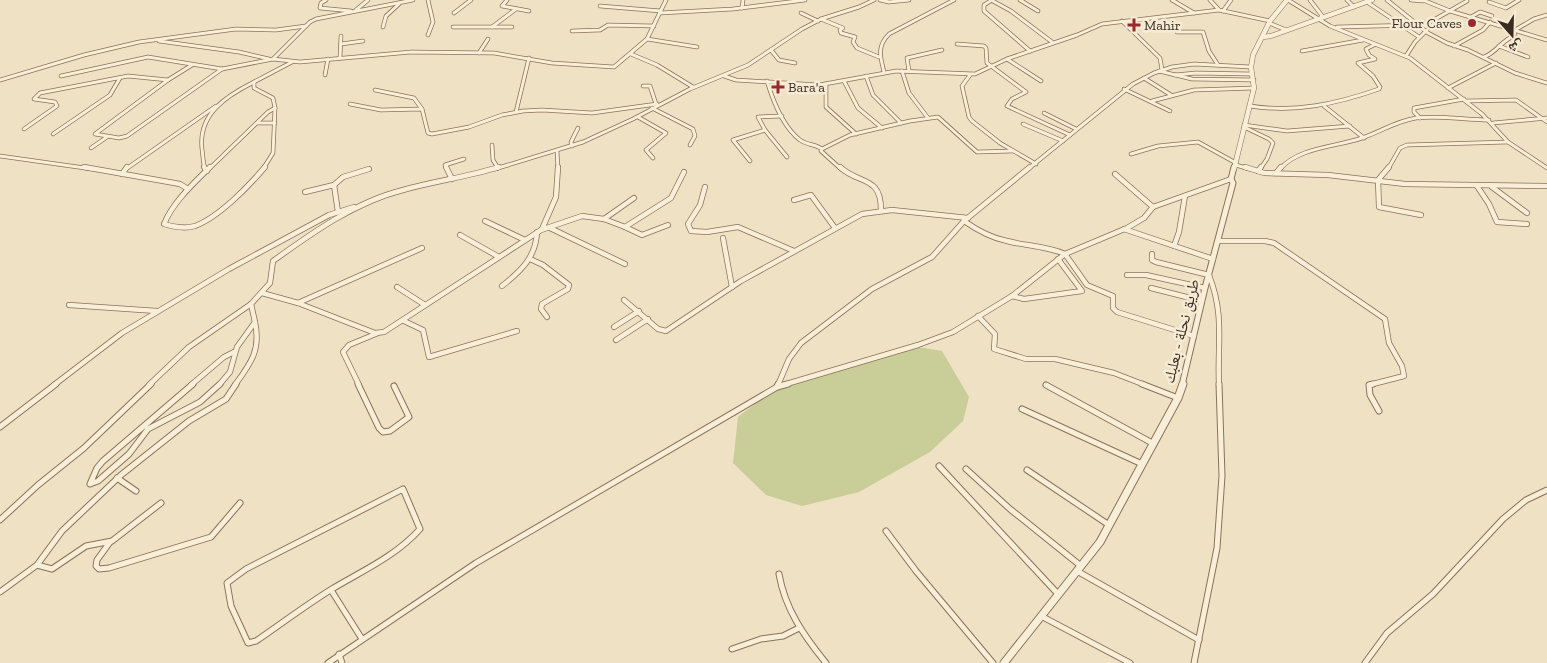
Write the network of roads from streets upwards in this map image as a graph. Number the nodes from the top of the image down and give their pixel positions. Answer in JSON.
{"nodes":[{"id":1,"x":326,"y":0,"type":"edge"},
{"id":2,"x":368,"y":0,"type":"edge"},
{"id":3,"x":413,"y":0,"type":"edge"},
{"id":4,"x":428,"y":0,"type":"edge"},
{"id":5,"x":471,"y":0,"type":"edge"},
{"id":6,"x":507,"y":0,"type":"edge"},
{"id":7,"x":666,"y":0,"type":"edge"},
{"id":8,"x":744,"y":0,"type":"edge"},
{"id":9,"x":805,"y":0,"type":"edge"},
{"id":10,"x":874,"y":0,"type":"edge"},
{"id":11,"x":880,"y":0,"type":"edge"},
{"id":12,"x":909,"y":0,"type":"edge"},
{"id":13,"x":954,"y":0,"type":"edge"},
{"id":14,"x":991,"y":0,"type":"edge"},
{"id":15,"x":1020,"y":0,"type":"edge"},
{"id":16,"x":1172,"y":0,"type":"edge"},
{"id":17,"x":1210,"y":0,"type":"edge"},
{"id":18,"x":1231,"y":0,"type":"edge"},
{"id":19,"x":1288,"y":0,"type":"edge"},
{"id":20,"x":1310,"y":0,"type":"edge"},
{"id":21,"x":1347,"y":0,"type":"edge"},
{"id":22,"x":1372,"y":0,"type":"edge"},
{"id":23,"x":1387,"y":0,"type":"edge"},
{"id":24,"x":1411,"y":0,"type":"edge"},
{"id":25,"x":1423,"y":0,"type":"edge"},
{"id":26,"x":1519,"y":0,"type":"edge"},
{"id":27,"x":316,"y":1,"type":"edge"},
{"id":28,"x":1467,"y":1,"type":"edge"},
{"id":29,"x":1367,"y":2,"type":"junction"},
{"id":30,"x":1489,"y":2,"type":"dead end"},
{"id":31,"x":321,"y":4,"type":"junction"},
{"id":32,"x":400,"y":4,"type":"junction"},
{"id":33,"x":600,"y":6,"type":"dead end"},
{"id":34,"x":1354,"y":7,"type":"junction"},
{"id":35,"x":742,"y":8,"type":"junction"},
{"id":36,"x":516,"y":9,"type":"junction"},
{"id":37,"x":1221,"y":10,"type":"junction"},
{"id":38,"x":354,"y":11,"type":"junction"},
{"id":39,"x":529,"y":11,"type":"dead end"},
{"id":40,"x":1038,"y":11,"type":"dead end"},
{"id":41,"x":1452,"y":11,"type":"junction"},
{"id":42,"x":660,"y":12,"type":"junction"},
{"id":43,"x":454,"y":13,"type":"dead end"},
{"id":44,"x":801,"y":13,"type":"dead end"},
{"id":45,"x":1194,"y":13,"type":"junction"},
{"id":46,"x":1547,"y":15,"type":"edge"},
{"id":47,"x":1492,"y":16,"type":"dead end"},
{"id":48,"x":1323,"y":17,"type":"junction"},
{"id":49,"x":1471,"y":17,"type":"junction"},
{"id":50,"x":1317,"y":19,"type":"junction"},
{"id":51,"x":820,"y":20,"type":"junction"},
{"id":52,"x":1122,"y":22,"type":"junction"},
{"id":53,"x":1269,"y":22,"type":"junction"},
{"id":54,"x":1490,"y":22,"type":"junction"},
{"id":55,"x":1418,"y":25,"type":"junction"},
{"id":56,"x":306,"y":26,"type":"junction"},
{"id":57,"x":654,"y":26,"type":"junction"},
{"id":58,"x":1399,"y":26,"type":"junction"},
{"id":59,"x":383,"y":27,"type":"dead end"},
{"id":60,"x":453,"y":27,"type":"dead end"},
{"id":61,"x":492,"y":27,"type":"junction"},
{"id":62,"x":512,"y":27,"type":"dead end"},
{"id":63,"x":1333,"y":27,"type":"junction"},
{"id":64,"x":1286,"y":30,"type":"junction"},
{"id":65,"x":1427,"y":30,"type":"junction"},
{"id":66,"x":572,"y":31,"type":"dead end"},
{"id":67,"x":1515,"y":31,"type":"junction"},
{"id":68,"x":1177,"y":32,"type":"dead end"},
{"id":69,"x":428,"y":35,"type":"dead end"},
{"id":70,"x":341,"y":36,"type":"dead end"},
{"id":71,"x":1263,"y":37,"type":"junction"},
{"id":72,"x":1419,"y":37,"type":"junction"},
{"id":73,"x":488,"y":39,"type":"dead end"},
{"id":74,"x":647,"y":39,"type":"junction"},
{"id":75,"x":156,"y":40,"type":"junction"},
{"id":76,"x":1363,"y":40,"type":"junction"},
{"id":77,"x":1547,"y":40,"type":"edge"},
{"id":78,"x":363,"y":41,"type":"dead end"},
{"id":79,"x":1052,"y":42,"type":"junction"},
{"id":80,"x":341,"y":44,"type":"junction"},
{"id":81,"x":957,"y":44,"type":"dead end"},
{"id":82,"x":1374,"y":45,"type":"junction"},
{"id":83,"x":1454,"y":46,"type":"junction"},
{"id":84,"x":1499,"y":46,"type":"junction"},
{"id":85,"x":697,"y":47,"type":"dead end"},
{"id":86,"x":771,"y":50,"type":"junction"},
{"id":87,"x":942,"y":50,"type":"dead end"},
{"id":88,"x":1030,"y":51,"type":"junction"},
{"id":89,"x":1302,"y":51,"type":"dead end"},
{"id":90,"x":479,"y":53,"type":"junction"},
{"id":91,"x":631,"y":54,"type":"junction"},
{"id":92,"x":1406,"y":56,"type":"junction"},
{"id":93,"x":340,"y":57,"type":"junction"},
{"id":94,"x":879,"y":57,"type":"junction"},
{"id":95,"x":1483,"y":57,"type":"junction"},
{"id":96,"x":1528,"y":57,"type":"dead end"},
{"id":97,"x":529,"y":58,"type":"junction"},
{"id":98,"x":1007,"y":58,"type":"junction"},
{"id":99,"x":328,"y":59,"type":"junction"},
{"id":100,"x":272,"y":60,"type":"junction"},
{"id":101,"x":293,"y":62,"type":"junction"},
{"id":102,"x":794,"y":63,"type":"dead end"},
{"id":103,"x":1496,"y":63,"type":"junction"},
{"id":104,"x":192,"y":65,"type":"junction"},
{"id":105,"x":1218,"y":65,"type":"junction"},
{"id":106,"x":992,"y":67,"type":"junction"},
{"id":107,"x":222,"y":69,"type":"junction"},
{"id":108,"x":1161,"y":70,"type":"junction"},
{"id":109,"x":902,"y":71,"type":"junction"},
{"id":110,"x":909,"y":71,"type":"junction"},
{"id":111,"x":884,"y":72,"type":"junction"},
{"id":112,"x":1252,"y":74,"type":"junction"},
{"id":113,"x":970,"y":75,"type":"junction"},
{"id":114,"x":61,"y":76,"type":"dead end"},
{"id":115,"x":325,"y":76,"type":"dead end"},
{"id":116,"x":724,"y":76,"type":"junction"},
{"id":117,"x":866,"y":76,"type":"junction"},
{"id":118,"x":1173,"y":76,"type":"junction"},
{"id":119,"x":120,"y":78,"type":"junction"},
{"id":120,"x":1144,"y":78,"type":"junction"},
{"id":121,"x":0,"y":80,"type":"edge"},
{"id":122,"x":168,"y":80,"type":"junction"},
{"id":123,"x":767,"y":81,"type":"junction"},
{"id":124,"x":844,"y":81,"type":"junction"},
{"id":125,"x":1041,"y":81,"type":"dead end"},
{"id":126,"x":254,"y":82,"type":"junction"},
{"id":127,"x":1547,"y":83,"type":"edge"},
{"id":128,"x":826,"y":84,"type":"junction"},
{"id":129,"x":643,"y":86,"type":"dead end"},
{"id":130,"x":693,"y":87,"type":"junction"},
{"id":131,"x":254,"y":88,"type":"junction"},
{"id":132,"x":1254,"y":88,"type":"junction"},
{"id":133,"x":1448,"y":88,"type":"junction"},
{"id":134,"x":241,"y":89,"type":"junction"},
{"id":135,"x":1124,"y":89,"type":"junction"},
{"id":136,"x":375,"y":90,"type":"dead end"},
{"id":137,"x":1172,"y":96,"type":"junction"},
{"id":138,"x":1465,"y":100,"type":"junction"},
{"id":139,"x":1152,"y":101,"type":"junction"},
{"id":140,"x":350,"y":104,"type":"dead end"},
{"id":141,"x":657,"y":104,"type":"junction"},
{"id":142,"x":216,"y":106,"type":"junction"},
{"id":143,"x":1250,"y":106,"type":"junction"},
{"id":144,"x":1324,"y":106,"type":"junction"},
{"id":145,"x":275,"y":108,"type":"junction"},
{"id":146,"x":652,"y":108,"type":"junction"},
{"id":147,"x":422,"y":109,"type":"junction"},
{"id":148,"x":1170,"y":111,"type":"dead end"},
{"id":149,"x":516,"y":112,"type":"junction"},
{"id":150,"x":1044,"y":113,"type":"dead end"},
{"id":151,"x":782,"y":116,"type":"junction"},
{"id":152,"x":638,"y":117,"type":"junction"},
{"id":153,"x":928,"y":118,"type":"junction"},
{"id":154,"x":1420,"y":118,"type":"junction"},
{"id":155,"x":1541,"y":118,"type":"junction"},
{"id":156,"x":1547,"y":118,"type":"edge"},
{"id":157,"x":1491,"y":122,"type":"junction"},
{"id":158,"x":1547,"y":122,"type":"edge"},
{"id":159,"x":257,"y":123,"type":"junction"},
{"id":160,"x":900,"y":123,"type":"junction"},
{"id":161,"x":191,"y":124,"type":"junction"},
{"id":162,"x":275,"y":124,"type":"junction"},
{"id":163,"x":1022,"y":124,"type":"dead end"},
{"id":164,"x":203,"y":126,"type":"junction"},
{"id":165,"x":1244,"y":126,"type":"junction"},
{"id":166,"x":1350,"y":126,"type":"junction"},
{"id":167,"x":578,"y":128,"type":"dead end"},
{"id":168,"x":882,"y":128,"type":"junction"},
{"id":169,"x":24,"y":129,"type":"dead end"},
{"id":170,"x":1076,"y":129,"type":"junction"},
{"id":171,"x":765,"y":130,"type":"junction"},
{"id":172,"x":54,"y":134,"type":"dead end"},
{"id":173,"x":856,"y":134,"type":"junction"},
{"id":174,"x":1070,"y":135,"type":"junction"},
{"id":175,"x":107,"y":137,"type":"junction"},
{"id":176,"x":1364,"y":138,"type":"junction"},
{"id":177,"x":1063,"y":141,"type":"junction"},
{"id":178,"x":1508,"y":142,"type":"junction"},
{"id":179,"x":492,"y":145,"type":"dead end"},
{"id":180,"x":572,"y":146,"type":"junction"},
{"id":181,"x":690,"y":146,"type":"dead end"},
{"id":182,"x":91,"y":148,"type":"dead end"},
{"id":183,"x":822,"y":149,"type":"junction"},
{"id":184,"x":557,"y":151,"type":"junction"},
{"id":185,"x":1013,"y":151,"type":"junction"},
{"id":186,"x":1132,"y":154,"type":"dead end"},
{"id":187,"x":0,"y":156,"type":"edge"},
{"id":188,"x":787,"y":157,"type":"dead end"},
{"id":189,"x":654,"y":158,"type":"dead end"},
{"id":190,"x":464,"y":159,"type":"dead end"},
{"id":191,"x":750,"y":161,"type":"dead end"},
{"id":192,"x":1036,"y":164,"type":"junction"},
{"id":193,"x":1236,"y":164,"type":"junction"},
{"id":194,"x":498,"y":168,"type":"junction"},
{"id":195,"x":1547,"y":168,"type":"edge"},
{"id":196,"x":369,"y":169,"type":"dead end"},
{"id":197,"x":207,"y":171,"type":"junction"},
{"id":198,"x":1258,"y":171,"type":"junction"},
{"id":199,"x":684,"y":172,"type":"dead end"},
{"id":200,"x":1276,"y":173,"type":"junction"},
{"id":201,"x":122,"y":174,"type":"junction"},
{"id":202,"x":1115,"y":174,"type":"dead end"},
{"id":203,"x":452,"y":179,"type":"junction"},
{"id":204,"x":1231,"y":179,"type":"junction"},
{"id":205,"x":1378,"y":180,"type":"junction"},
{"id":206,"x":334,"y":185,"type":"junction"},
{"id":207,"x":1477,"y":186,"type":"junction"},
{"id":208,"x":1491,"y":186,"type":"junction"},
{"id":209,"x":1547,"y":186,"type":"edge"},
{"id":210,"x":705,"y":187,"type":"dead end"},
{"id":211,"x":188,"y":189,"type":"junction"},
{"id":212,"x":305,"y":192,"type":"dead end"},
{"id":213,"x":1185,"y":196,"type":"junction"},
{"id":214,"x":634,"y":198,"type":"dead end"},
{"id":215,"x":794,"y":200,"type":"dead end"},
{"id":216,"x":365,"y":204,"type":"junction"},
{"id":217,"x":1153,"y":207,"type":"junction"},
{"id":218,"x":881,"y":210,"type":"junction"},
{"id":219,"x":338,"y":212,"type":"junction"},
{"id":220,"x":1528,"y":213,"type":"dead end"},
{"id":221,"x":1421,"y":215,"type":"dead end"},
{"id":222,"x":604,"y":219,"type":"junction"},
{"id":223,"x":966,"y":220,"type":"junction"},
{"id":224,"x":485,"y":222,"type":"dead end"},
{"id":225,"x":1527,"y":224,"type":"dead end"},
{"id":226,"x":668,"y":225,"type":"dead end"},
{"id":227,"x":625,"y":227,"type":"junction"},
{"id":228,"x":550,"y":228,"type":"junction"},
{"id":229,"x":835,"y":228,"type":"junction"},
{"id":230,"x":542,"y":229,"type":"junction"},
{"id":231,"x":1124,"y":229,"type":"junction"},
{"id":232,"x":537,"y":232,"type":"junction"},
{"id":233,"x":460,"y":235,"type":"dead end"},
{"id":234,"x":723,"y":238,"type":"dead end"},
{"id":235,"x":525,"y":240,"type":"junction"},
{"id":236,"x":1218,"y":241,"type":"junction"},
{"id":237,"x":1174,"y":246,"type":"junction"},
{"id":238,"x":422,"y":248,"type":"dead end"},
{"id":239,"x":794,"y":251,"type":"junction"},
{"id":240,"x":1065,"y":254,"type":"junction"},
{"id":241,"x":1152,"y":254,"type":"dead end"},
{"id":242,"x":499,"y":257,"type":"junction"},
{"id":243,"x":1058,"y":258,"type":"junction"},
{"id":244,"x":530,"y":259,"type":"junction"},
{"id":245,"x":1213,"y":259,"type":"junction"},
{"id":246,"x":625,"y":264,"type":"dead end"},
{"id":247,"x":1127,"y":275,"type":"dead end"},
{"id":248,"x":1209,"y":276,"type":"junction"},
{"id":249,"x":1084,"y":282,"type":"junction"},
{"id":250,"x":1077,"y":283,"type":"junction"},
{"id":251,"x":502,"y":286,"type":"dead end"},
{"id":252,"x":397,"y":287,"type":"dead end"},
{"id":253,"x":732,"y":288,"type":"junction"},
{"id":254,"x":1151,"y":288,"type":"dead end"},
{"id":255,"x":1205,"y":288,"type":"junction"},
{"id":256,"x":262,"y":293,"type":"junction"},
{"id":257,"x":1012,"y":296,"type":"junction"},
{"id":258,"x":624,"y":300,"type":"dead end"},
{"id":259,"x":1202,"y":301,"type":"junction"},
{"id":260,"x":298,"y":303,"type":"junction"},
{"id":261,"x":251,"y":304,"type":"junction"},
{"id":262,"x":69,"y":305,"type":"dead end"},
{"id":263,"x":425,"y":305,"type":"junction"},
{"id":264,"x":158,"y":312,"type":"junction"},
{"id":265,"x":639,"y":312,"type":"junction"},
{"id":266,"x":978,"y":316,"type":"junction"},
{"id":267,"x":547,"y":317,"type":"dead end"},
{"id":268,"x":648,"y":319,"type":"junction"},
{"id":269,"x":404,"y":321,"type":"junction"},
{"id":270,"x":254,"y":322,"type":"junction"},
{"id":271,"x":614,"y":327,"type":"dead end"},
{"id":272,"x":517,"y":331,"type":"dead end"},
{"id":273,"x":380,"y":333,"type":"junction"},
{"id":274,"x":1194,"y":336,"type":"junction"},
{"id":275,"x":616,"y":340,"type":"dead end"},
{"id":276,"x":234,"y":352,"type":"junction"},
{"id":277,"x":1046,"y":385,"type":"dead end"},
{"id":278,"x":394,"y":386,"type":"dead end"},
{"id":279,"x":778,"y":387,"type":"junction"},
{"id":280,"x":1178,"y":398,"type":"junction"},
{"id":281,"x":1022,"y":409,"type":"dead end"},
{"id":282,"x":1378,"y":411,"type":"dead end"},
{"id":283,"x":0,"y":427,"type":"edge"},
{"id":284,"x":146,"y":428,"type":"junction"},
{"id":285,"x":1154,"y":444,"type":"junction"},
{"id":286,"x":1142,"y":464,"type":"junction"},
{"id":287,"x":939,"y":466,"type":"dead end"},
{"id":288,"x":966,"y":469,"type":"dead end"},
{"id":289,"x":1027,"y":470,"type":"dead end"},
{"id":290,"x":117,"y":478,"type":"junction"},
{"id":291,"x":1547,"y":490,"type":"edge"},
{"id":292,"x":136,"y":491,"type":"dead end"},
{"id":293,"x":162,"y":503,"type":"dead end"},
{"id":294,"x":240,"y":503,"type":"dead end"},
{"id":295,"x":0,"y":520,"type":"edge"},
{"id":296,"x":1109,"y":525,"type":"junction"},
{"id":297,"x":886,"y":531,"type":"dead end"},
{"id":298,"x":110,"y":542,"type":"junction"},
{"id":299,"x":37,"y":565,"type":"junction"},
{"id":300,"x":1079,"y":568,"type":"junction"},
{"id":301,"x":779,"y":574,"type":"dead end"},
{"id":302,"x":331,"y":590,"type":"junction"},
{"id":303,"x":0,"y":592,"type":"edge"},
{"id":304,"x":1058,"y":594,"type":"junction"},
{"id":305,"x":1041,"y":616,"type":"junction"},
{"id":306,"x":799,"y":628,"type":"junction"},
{"id":307,"x":362,"y":639,"type":"junction"},
{"id":308,"x":1199,"y":640,"type":"junction"},
{"id":309,"x":732,"y":649,"type":"dead end"},
{"id":310,"x":339,"y":654,"type":"junction"},
{"id":311,"x":1196,"y":662,"type":"edge"},
{"id":312,"x":328,"y":663,"type":"edge"},
{"id":313,"x":342,"y":663,"type":"edge"},
{"id":314,"x":826,"y":663,"type":"edge"},
{"id":315,"x":993,"y":663,"type":"edge"},
{"id":316,"x":1004,"y":663,"type":"edge"},
{"id":317,"x":1130,"y":663,"type":"edge"},
{"id":318,"x":1365,"y":663,"type":"edge"}],
"edges":[{"from":1,"to":31,"type":"street"},
{"from":2,"to":38,"type":"street"},
{"from":3,"to":32,"type":"street"},
{"from":4,"to":69,"type":"street"},
{"from":5,"to":43,"type":"street"},
{"from":6,"to":36,"type":"street"},
{"from":7,"to":42,"type":"street"},
{"from":8,"to":35,"type":"street"},
{"from":9,"to":35,"type":"street"},
{"from":10,"to":51,"type":"street"},
{"from":11,"to":12,"type":"street"},
{"from":13,"to":94,"type":"street"},
{"from":14,"to":79,"type":"street"},
{"from":14,"to":88,"type":"street"},
{"from":15,"to":40,"type":"street"},
{"from":16,"to":45,"type":"street"},
{"from":17,"to":37,"type":"street"},
{"from":18,"to":37,"type":"street"},
{"from":19,"to":50,"type":"street"},
{"from":19,"to":53,"type":"street","name":"طريق نحلة - بعلبك"},
{"from":20,"to":48,"type":"street"},
{"from":21,"to":34,"type":"street"},
{"from":22,"to":29,"type":"street"},
{"from":23,"to":55,"type":"street"},
{"from":24,"to":25,"type":"street"},
{"from":25,"to":41,"type":"street"},
{"from":26,"to":30,"type":"street"},
{"from":27,"to":31,"type":"street"},
{"from":28,"to":41,"type":"street"},
{"from":29,"to":34,"type":"street"},
{"from":29,"to":58,"type":"street"},
{"from":31,"to":38,"type":"street"},
{"from":32,"to":38,"type":"street"},
{"from":32,"to":59,"type":"street"},
{"from":33,"to":42,"type":"street"},
{"from":34,"to":48,"type":"street"},
{"from":35,"to":42,"type":"street"},
{"from":36,"to":39,"type":"street"},
{"from":36,"to":61,"type":"street"},
{"from":37,"to":45,"type":"street"},
{"from":37,"to":53,"type":"street"},
{"from":38,"to":56,"type":"street"},
{"from":41,"to":49,"type":"street"},
{"from":41,"to":55,"type":"street"},
{"from":42,"to":57,"type":"street"},
{"from":44,"to":51,"type":"street"},
{"from":45,"to":52,"type":"street"},
{"from":46,"to":67,"type":"street"},
{"from":47,"to":49,"type":"street"},
{"from":48,"to":50,"type":"street"},
{"from":49,"to":54,"type":"street"},
{"from":50,"to":63,"type":"street"},
{"from":50,"to":64,"type":"street"},
{"from":51,"to":86,"type":"street"},
{"from":51,"to":94,"type":"street"},
{"from":52,"to":79,"type":"street"},
{"from":52,"to":108,"type":"street"},
{"from":53,"to":64,"type":"street"},
{"from":53,"to":71,"type":"street","name":"طريق نحلة - بعلبك"},
{"from":54,"to":67,"type":"street"},
{"from":54,"to":83,"type":"street"},
{"from":55,"to":58,"type":"street"},
{"from":55,"to":65,"type":"street"},
{"from":56,"to":75,"type":"street"},
{"from":56,"to":100,"type":"street"},
{"from":57,"to":66,"type":"street"},
{"from":57,"to":74,"type":"street"},
{"from":58,"to":63,"type":"street"},
{"from":58,"to":72,"type":"street"},
{"from":60,"to":61,"type":"street"},
{"from":61,"to":62,"type":"street"},
{"from":63,"to":76,"type":"street"},
{"from":64,"to":71,"type":"street"},
{"from":65,"to":72,"type":"street"},
{"from":65,"to":83,"type":"street"},
{"from":67,"to":77,"type":"street"},
{"from":67,"to":84,"type":"street"},
{"from":68,"to":105,"type":"street"},
{"from":70,"to":80,"type":"street"},
{"from":71,"to":112,"type":"street","name":"طريق نحلة - بعلبك"},
{"from":72,"to":92,"type":"street"},
{"from":73,"to":90,"type":"street"},
{"from":74,"to":85,"type":"street"},
{"from":74,"to":91,"type":"street"},
{"from":75,"to":100,"type":"street"},
{"from":75,"to":121,"type":"street"},
{"from":76,"to":82,"type":"street"},
{"from":76,"to":89,"type":"street"},
{"from":78,"to":80,"type":"street"},
{"from":79,"to":88,"type":"street"},
{"from":80,"to":93,"type":"street"},
{"from":81,"to":106,"type":"street"},
{"from":82,"to":92,"type":"street"},
{"from":82,"to":144,"type":"street"},
{"from":83,"to":95,"type":"street"},
{"from":84,"to":95,"type":"street"},
{"from":84,"to":96,"type":"street"},
{"from":86,"to":102,"type":"street"},
{"from":86,"to":116,"type":"street"},
{"from":87,"to":110,"type":"street"},
{"from":88,"to":98,"type":"street"},
{"from":90,"to":93,"type":"street"},
{"from":90,"to":97,"type":"street"},
{"from":91,"to":97,"type":"street"},
{"from":91,"to":130,"type":"street"},
{"from":92,"to":133,"type":"street"},
{"from":93,"to":99,"type":"street"},
{"from":94,"to":111,"type":"street"},
{"from":95,"to":103,"type":"street"},
{"from":97,"to":149,"type":"street"},
{"from":98,"to":106,"type":"street"},
{"from":98,"to":125,"type":"street"},
{"from":99,"to":101,"type":"street"},
{"from":99,"to":115,"type":"street"},
{"from":100,"to":101,"type":"street"},
{"from":100,"to":107,"type":"street"},
{"from":101,"to":126,"type":"street"},
{"from":103,"to":127,"type":"street"},
{"from":103,"to":133,"type":"street"},
{"from":104,"to":107,"type":"street"},
{"from":104,"to":114,"type":"street"},
{"from":104,"to":122,"type":"street"},
{"from":105,"to":108,"type":"street"},
{"from":105,"to":112,"type":"street"},
{"from":106,"to":113,"type":"street"},
{"from":106,"to":174,"type":"street"},
{"from":107,"to":175,"type":"street"},
{"from":108,"to":118,"type":"street"},
{"from":108,"to":120,"type":"street"},
{"from":109,"to":110,"type":"street"},
{"from":109,"to":111,"type":"street"},
{"from":109,"to":153,"type":"street"},
{"from":110,"to":113,"type":"street"},
{"from":111,"to":117,"type":"street"},
{"from":112,"to":118,"type":"street"},
{"from":112,"to":118,"type":"street"},
{"from":112,"to":132,"type":"street","name":"طريق نحلة - بعلبك"},
{"from":113,"to":185,"type":"street"},
{"from":116,"to":123,"type":"street"},
{"from":116,"to":130,"type":"street"},
{"from":117,"to":124,"type":"street"},
{"from":117,"to":160,"type":"street"},
{"from":119,"to":122,"type":"street"},
{"from":119,"to":169,"type":"street"},
{"from":119,"to":172,"type":"street"},
{"from":120,"to":135,"type":"street"},
{"from":120,"to":137,"type":"street"},
{"from":122,"to":175,"type":"street"},
{"from":123,"to":128,"type":"street"},
{"from":123,"to":151,"type":"street"},
{"from":124,"to":128,"type":"street"},
{"from":124,"to":168,"type":"street"},
{"from":126,"to":131,"type":"street"},
{"from":126,"to":134,"type":"street"},
{"from":128,"to":173,"type":"street"},
{"from":129,"to":141,"type":"street"},
{"from":130,"to":141,"type":"street"},
{"from":131,"to":134,"type":"street"},
{"from":131,"to":145,"type":"street"},
{"from":132,"to":137,"type":"street"},
{"from":132,"to":143,"type":"street","name":"طريق نحلة - بعلبك"},
{"from":133,"to":138,"type":"street"},
{"from":134,"to":142,"type":"street"},
{"from":135,"to":139,"type":"street"},
{"from":135,"to":170,"type":"street"},
{"from":136,"to":147,"type":"street"},
{"from":137,"to":139,"type":"street"},
{"from":138,"to":154,"type":"street"},
{"from":138,"to":155,"type":"street"},
{"from":138,"to":157,"type":"street"},
{"from":139,"to":148,"type":"street"},
{"from":140,"to":147,"type":"street"},
{"from":141,"to":146,"type":"street"},
{"from":141,"to":149,"type":"street"},
{"from":142,"to":161,"type":"street"},
{"from":142,"to":164,"type":"street"},
{"from":143,"to":144,"type":"street"},
{"from":143,"to":165,"type":"street","name":"طريق نحلة - بعلبك"},
{"from":144,"to":166,"type":"street"},
{"from":145,"to":159,"type":"street"},
{"from":145,"to":162,"type":"street"},
{"from":146,"to":152,"type":"street"},
{"from":146,"to":181,"type":"street"},
{"from":147,"to":149,"type":"street"},
{"from":150,"to":170,"type":"street"},
{"from":151,"to":171,"type":"street"},
{"from":151,"to":183,"type":"street"},
{"from":152,"to":180,"type":"street"},
{"from":152,"to":189,"type":"street"},
{"from":153,"to":160,"type":"street"},
{"from":153,"to":185,"type":"street"},
{"from":154,"to":157,"type":"street"},
{"from":154,"to":176,"type":"street"},
{"from":155,"to":156,"type":"street"},
{"from":155,"to":157,"type":"street"},
{"from":155,"to":158,"type":"street"},
{"from":157,"to":178,"type":"street"},
{"from":159,"to":162,"type":"street"},
{"from":159,"to":197,"type":"street"},
{"from":160,"to":168,"type":"street"},
{"from":161,"to":164,"type":"street"},
{"from":161,"to":201,"type":"street"},
{"from":162,"to":211,"type":"street"},
{"from":163,"to":177,"type":"street"},
{"from":164,"to":197,"type":"street"},
{"from":165,"to":166,"type":"street"},
{"from":165,"to":193,"type":"street","name":"طريق نحلة - بعلبك"},
{"from":165,"to":198,"type":"street"},
{"from":166,"to":176,"type":"street"},
{"from":167,"to":180,"type":"street"},
{"from":168,"to":173,"type":"street"},
{"from":170,"to":174,"type":"street"},
{"from":171,"to":188,"type":"street"},
{"from":171,"to":191,"type":"street"},
{"from":173,"to":183,"type":"street"},
{"from":174,"to":177,"type":"street"},
{"from":175,"to":182,"type":"street"},
{"from":176,"to":200,"type":"street"},
{"from":177,"to":192,"type":"street"},
{"from":178,"to":195,"type":"street"},
{"from":178,"to":205,"type":"street"},
{"from":179,"to":194,"type":"street"},
{"from":180,"to":184,"type":"street"},
{"from":183,"to":218,"type":"street"},
{"from":184,"to":194,"type":"street"},
{"from":184,"to":230,"type":"street"},
{"from":185,"to":192,"type":"street"},
{"from":186,"to":193,"type":"street"},
{"from":187,"to":201,"type":"street"},
{"from":190,"to":203,"type":"street"},
{"from":192,"to":223,"type":"street"},
{"from":193,"to":198,"type":"street"},
{"from":193,"to":204,"type":"street","name":"طريق نحلة - بعلبك"},
{"from":194,"to":203,"type":"street"},
{"from":196,"to":206,"type":"street"},
{"from":197,"to":211,"type":"street"},
{"from":198,"to":200,"type":"street"},
{"from":199,"to":227,"type":"street"},
{"from":200,"to":205,"type":"street"},
{"from":201,"to":211,"type":"street"},
{"from":202,"to":217,"type":"street"},
{"from":203,"to":216,"type":"street"},
{"from":204,"to":213,"type":"street"},
{"from":204,"to":236,"type":"street","name":"طريق نحلة - بعلبك"},
{"from":205,"to":207,"type":"street"},
{"from":205,"to":221,"type":"street"},
{"from":206,"to":212,"type":"street"},
{"from":206,"to":219,"type":"street"},
{"from":207,"to":208,"type":"street"},
{"from":207,"to":225,"type":"street"},
{"from":208,"to":209,"type":"street"},
{"from":208,"to":220,"type":"street"},
{"from":210,"to":239,"type":"street"},
{"from":213,"to":217,"type":"street"},
{"from":213,"to":237,"type":"street"},
{"from":214,"to":222,"type":"street"},
{"from":215,"to":229,"type":"street"},
{"from":216,"to":219,"type":"street"},
{"from":216,"to":256,"type":"street"},
{"from":217,"to":231,"type":"street"},
{"from":218,"to":223,"type":"street"},
{"from":218,"to":229,"type":"street"},
{"from":219,"to":264,"type":"street"},
{"from":222,"to":227,"type":"street"},
{"from":222,"to":228,"type":"street"},
{"from":223,"to":240,"type":"street"},
{"from":223,"to":279,"type":"street"},
{"from":224,"to":235,"type":"street"},
{"from":226,"to":227,"type":"street"},
{"from":228,"to":230,"type":"street"},
{"from":228,"to":246,"type":"street"},
{"from":229,"to":239,"type":"street"},
{"from":230,"to":232,"type":"street"},
{"from":231,"to":237,"type":"street"},
{"from":231,"to":240,"type":"street"},
{"from":232,"to":235,"type":"street"},
{"from":232,"to":244,"type":"street"},
{"from":233,"to":242,"type":"street"},
{"from":234,"to":253,"type":"street"},
{"from":235,"to":242,"type":"street"},
{"from":236,"to":245,"type":"street","name":"طريق نحلة - بعلبك"},
{"from":236,"to":282,"type":"street"},
{"from":237,"to":245,"type":"street"},
{"from":238,"to":260,"type":"street"},
{"from":239,"to":253,"type":"street"},
{"from":240,"to":243,"type":"street"},
{"from":240,"to":249,"type":"street"},
{"from":241,"to":248,"type":"street"},
{"from":242,"to":263,"type":"street"},
{"from":243,"to":250,"type":"street"},
{"from":243,"to":257,"type":"street"},
{"from":244,"to":251,"type":"street"},
{"from":244,"to":267,"type":"street"},
{"from":245,"to":248,"type":"street","name":"طريق نحلة - بعلبك"},
{"from":247,"to":255,"type":"street"},
{"from":248,"to":255,"type":"street","name":"طريق نحلة - بعلبك"},
{"from":248,"to":308,"type":"street"},
{"from":249,"to":250,"type":"street"},
{"from":249,"to":274,"type":"street"},
{"from":250,"to":257,"type":"street"},
{"from":252,"to":263,"type":"street"},
{"from":253,"to":268,"type":"street"},
{"from":254,"to":259,"type":"street"},
{"from":255,"to":259,"type":"street","name":"طريق نحلة - بعلبك"},
{"from":256,"to":260,"type":"street"},
{"from":256,"to":261,"type":"street"},
{"from":257,"to":266,"type":"street"},
{"from":258,"to":265,"type":"street"},
{"from":259,"to":274,"type":"street","name":"طريق نحلة - بعلبك"},
{"from":260,"to":273,"type":"street"},
{"from":261,"to":270,"type":"street"},
{"from":261,"to":295,"type":"street"},
{"from":262,"to":264,"type":"street"},
{"from":263,"to":269,"type":"street"},
{"from":264,"to":283,"type":"street"},
{"from":265,"to":268,"type":"street"},
{"from":265,"to":271,"type":"street"},
{"from":266,"to":279,"type":"street"},
{"from":266,"to":280,"type":"street"},
{"from":268,"to":275,"type":"street"},
{"from":269,"to":272,"type":"street"},
{"from":269,"to":273,"type":"street"},
{"from":270,"to":276,"type":"street"},
{"from":270,"to":290,"type":"street"},
{"from":273,"to":278,"type":"street"},
{"from":274,"to":280,"type":"street","name":"طريق نحلة - بعلبك"},
{"from":276,"to":284,"type":"street"},
{"from":276,"to":284,"type":"street"},
{"from":277,"to":285,"type":"street"},
{"from":279,"to":307,"type":"street"},
{"from":280,"to":285,"type":"street","name":"طريق نحلة - بعلبك"},
{"from":281,"to":286,"type":"street"},
{"from":284,"to":284,"type":"street"},
{"from":285,"to":286,"type":"street","name":"طريق نحلة - بعلبك"},
{"from":286,"to":296,"type":"street","name":"طريق نحلة - بعلبك"},
{"from":287,"to":304,"type":"street"},
{"from":288,"to":300,"type":"street"},
{"from":289,"to":296,"type":"street"},
{"from":290,"to":292,"type":"street"},
{"from":290,"to":299,"type":"street"},
{"from":291,"to":318,"type":"street"},
{"from":293,"to":298,"type":"street"},
{"from":294,"to":298,"type":"street"},
{"from":296,"to":300,"type":"street","name":"طريق نحلة - بعلبك"},
{"from":297,"to":315,"type":"street"},
{"from":298,"to":299,"type":"street"},
{"from":299,"to":303,"type":"street"},
{"from":300,"to":304,"type":"street","name":"طريق نحلة - بعلبك"},
{"from":300,"to":308,"type":"street"},
{"from":301,"to":306,"type":"street"},
{"from":302,"to":302,"type":"street"},
{"from":302,"to":307,"type":"street"},
{"from":304,"to":305,"type":"street","name":"طريق نحلة - بعلبك"},
{"from":305,"to":316,"type":"street","name":"طريق نحلة - بعلبك"},
{"from":305,"to":317,"type":"street"},
{"from":306,"to":309,"type":"street"},
{"from":306,"to":314,"type":"street"},
{"from":307,"to":310,"type":"street"},
{"from":308,"to":311,"type":"street"},
{"from":310,"to":312,"type":"street"},
{"from":310,"to":313,"type":"street"}]}
